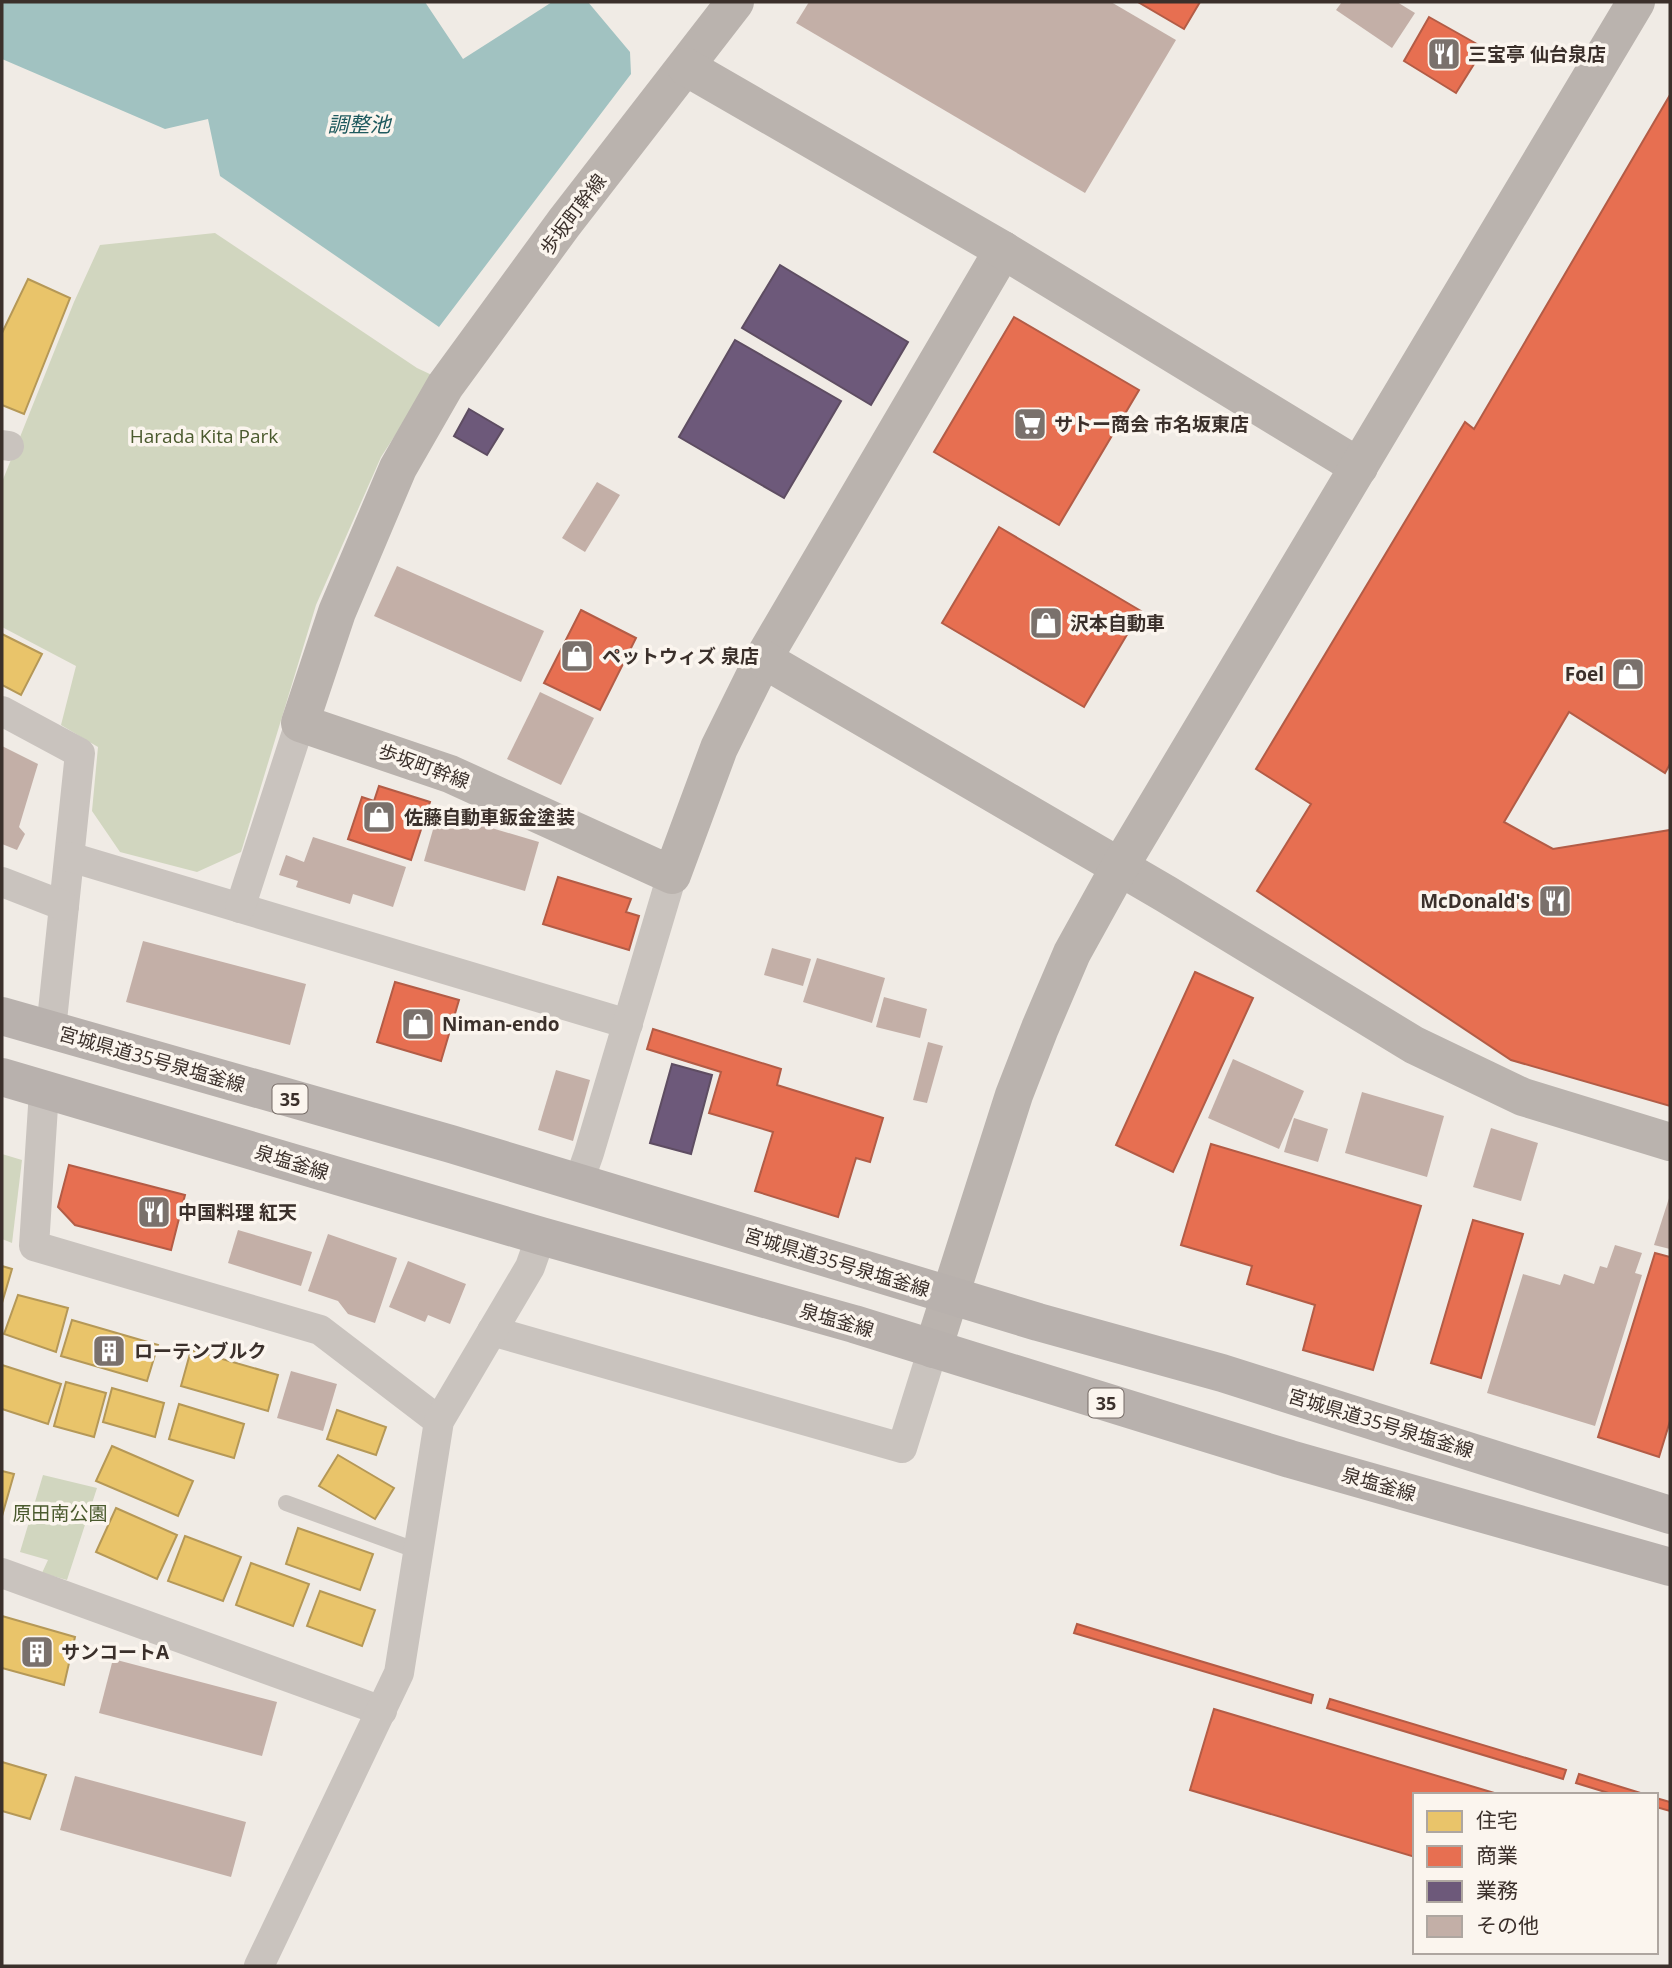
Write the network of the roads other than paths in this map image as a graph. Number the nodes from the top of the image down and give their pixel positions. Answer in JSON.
{"nodes":[{"id":1,"x":735,"y":2,"type":"edge"},
{"id":2,"x":1636,"y":2,"type":"edge"},
{"id":3,"x":686,"y":67,"type":"junction"},
{"id":4,"x":1003,"y":250,"type":"junction"},
{"id":5,"x":1359,"y":467,"type":"junction"},
{"id":6,"x":763,"y":659,"type":"junction"},
{"id":7,"x":2,"y":711,"type":"edge"},
{"id":8,"x":300,"y":723,"type":"junction"},
{"id":9,"x":70,"y":857,"type":"junction"},
{"id":10,"x":1119,"y":868,"type":"junction"},
{"id":11,"x":672,"y":875,"type":"junction"},
{"id":12,"x":2,"y":882,"type":"edge"},
{"id":13,"x":64,"y":906,"type":"junction"},
{"id":14,"x":240,"y":908,"type":"junction"},
{"id":15,"x":2,"y":1016,"type":"edge"},
{"id":16,"x":628,"y":1024,"type":"junction"},
{"id":17,"x":51,"y":1030,"type":"junction"},
{"id":18,"x":2,"y":1077,"type":"edge"},
{"id":19,"x":44,"y":1091,"type":"junction"},
{"id":20,"x":1670,"y":1142,"type":"edge"},
{"id":21,"x":578,"y":1184,"type":"junction"},
{"id":22,"x":541,"y":1236,"type":"junction"},
{"id":23,"x":949,"y":1296,"type":"junction"},
{"id":24,"x":492,"y":1331,"type":"junction"},
{"id":25,"x":933,"y":1349,"type":"junction"},
{"id":26,"x":439,"y":1421,"type":"junction"},
{"id":27,"x":286,"y":1503,"type":"dead end"},
{"id":28,"x":1670,"y":1515,"type":"edge"},
{"id":29,"x":418,"y":1551,"type":"junction"},
{"id":30,"x":1670,"y":1567,"type":"edge"},
{"id":31,"x":2,"y":1573,"type":"edge"},
{"id":32,"x":382,"y":1711,"type":"junction"},
{"id":33,"x":259,"y":1966,"type":"edge"}],
"edges":[{"from":1,"to":3,"type":"street","name":"歩坂町幹線"},
{"from":2,"to":5,"type":"street"},
{"from":3,"to":4,"type":"street"},
{"from":3,"to":8,"type":"street","name":"歩坂町幹線"},
{"from":4,"to":5,"type":"street"},
{"from":4,"to":6,"type":"street"},
{"from":5,"to":10,"type":"street"},
{"from":6,"to":10,"type":"street"},
{"from":6,"to":11,"type":"street"},
{"from":7,"to":9,"type":"street"},
{"from":8,"to":11,"type":"street","name":"歩坂町幹線"},
{"from":8,"to":14,"type":"street"},
{"from":9,"to":13,"type":"street"},
{"from":9,"to":14,"type":"street"},
{"from":10,"to":20,"type":"street"},
{"from":10,"to":23,"type":"street"},
{"from":11,"to":16,"type":"street"},
{"from":12,"to":13,"type":"street"},
{"from":13,"to":17,"type":"street"},
{"from":14,"to":16,"type":"street"},
{"from":15,"to":17,"type":"main road","name":"宮城県道35号泉塩釜線","number":"35"},
{"from":16,"to":21,"type":"street"},
{"from":17,"to":21,"type":"main road","name":"宮城県道35号泉塩釜線","number":"35"},
{"from":18,"to":19,"type":"main road","name":"泉塩釜線","number":"35"},
{"from":19,"to":22,"type":"main road","name":"泉塩釜線","number":"35"},
{"from":19,"to":26,"type":"street"},
{"from":21,"to":23,"type":"main road","name":"宮城県道35号泉塩釜線","number":"35"},
{"from":22,"to":24,"type":"street"},
{"from":22,"to":25,"type":"main road","name":"泉塩釜線","number":"35"},
{"from":23,"to":25,"type":"street"},
{"from":23,"to":28,"type":"main road","name":"宮城県道35号泉塩釜線","number":"35"},
{"from":24,"to":25,"type":"street"},
{"from":24,"to":26,"type":"street"},
{"from":25,"to":30,"type":"main road","name":"泉塩釜線","number":"35"},
{"from":26,"to":29,"type":"street"},
{"from":27,"to":29,"type":"lane"},
{"from":29,"to":32,"type":"street"},
{"from":31,"to":32,"type":"street"},
{"from":32,"to":33,"type":"street"}]}
